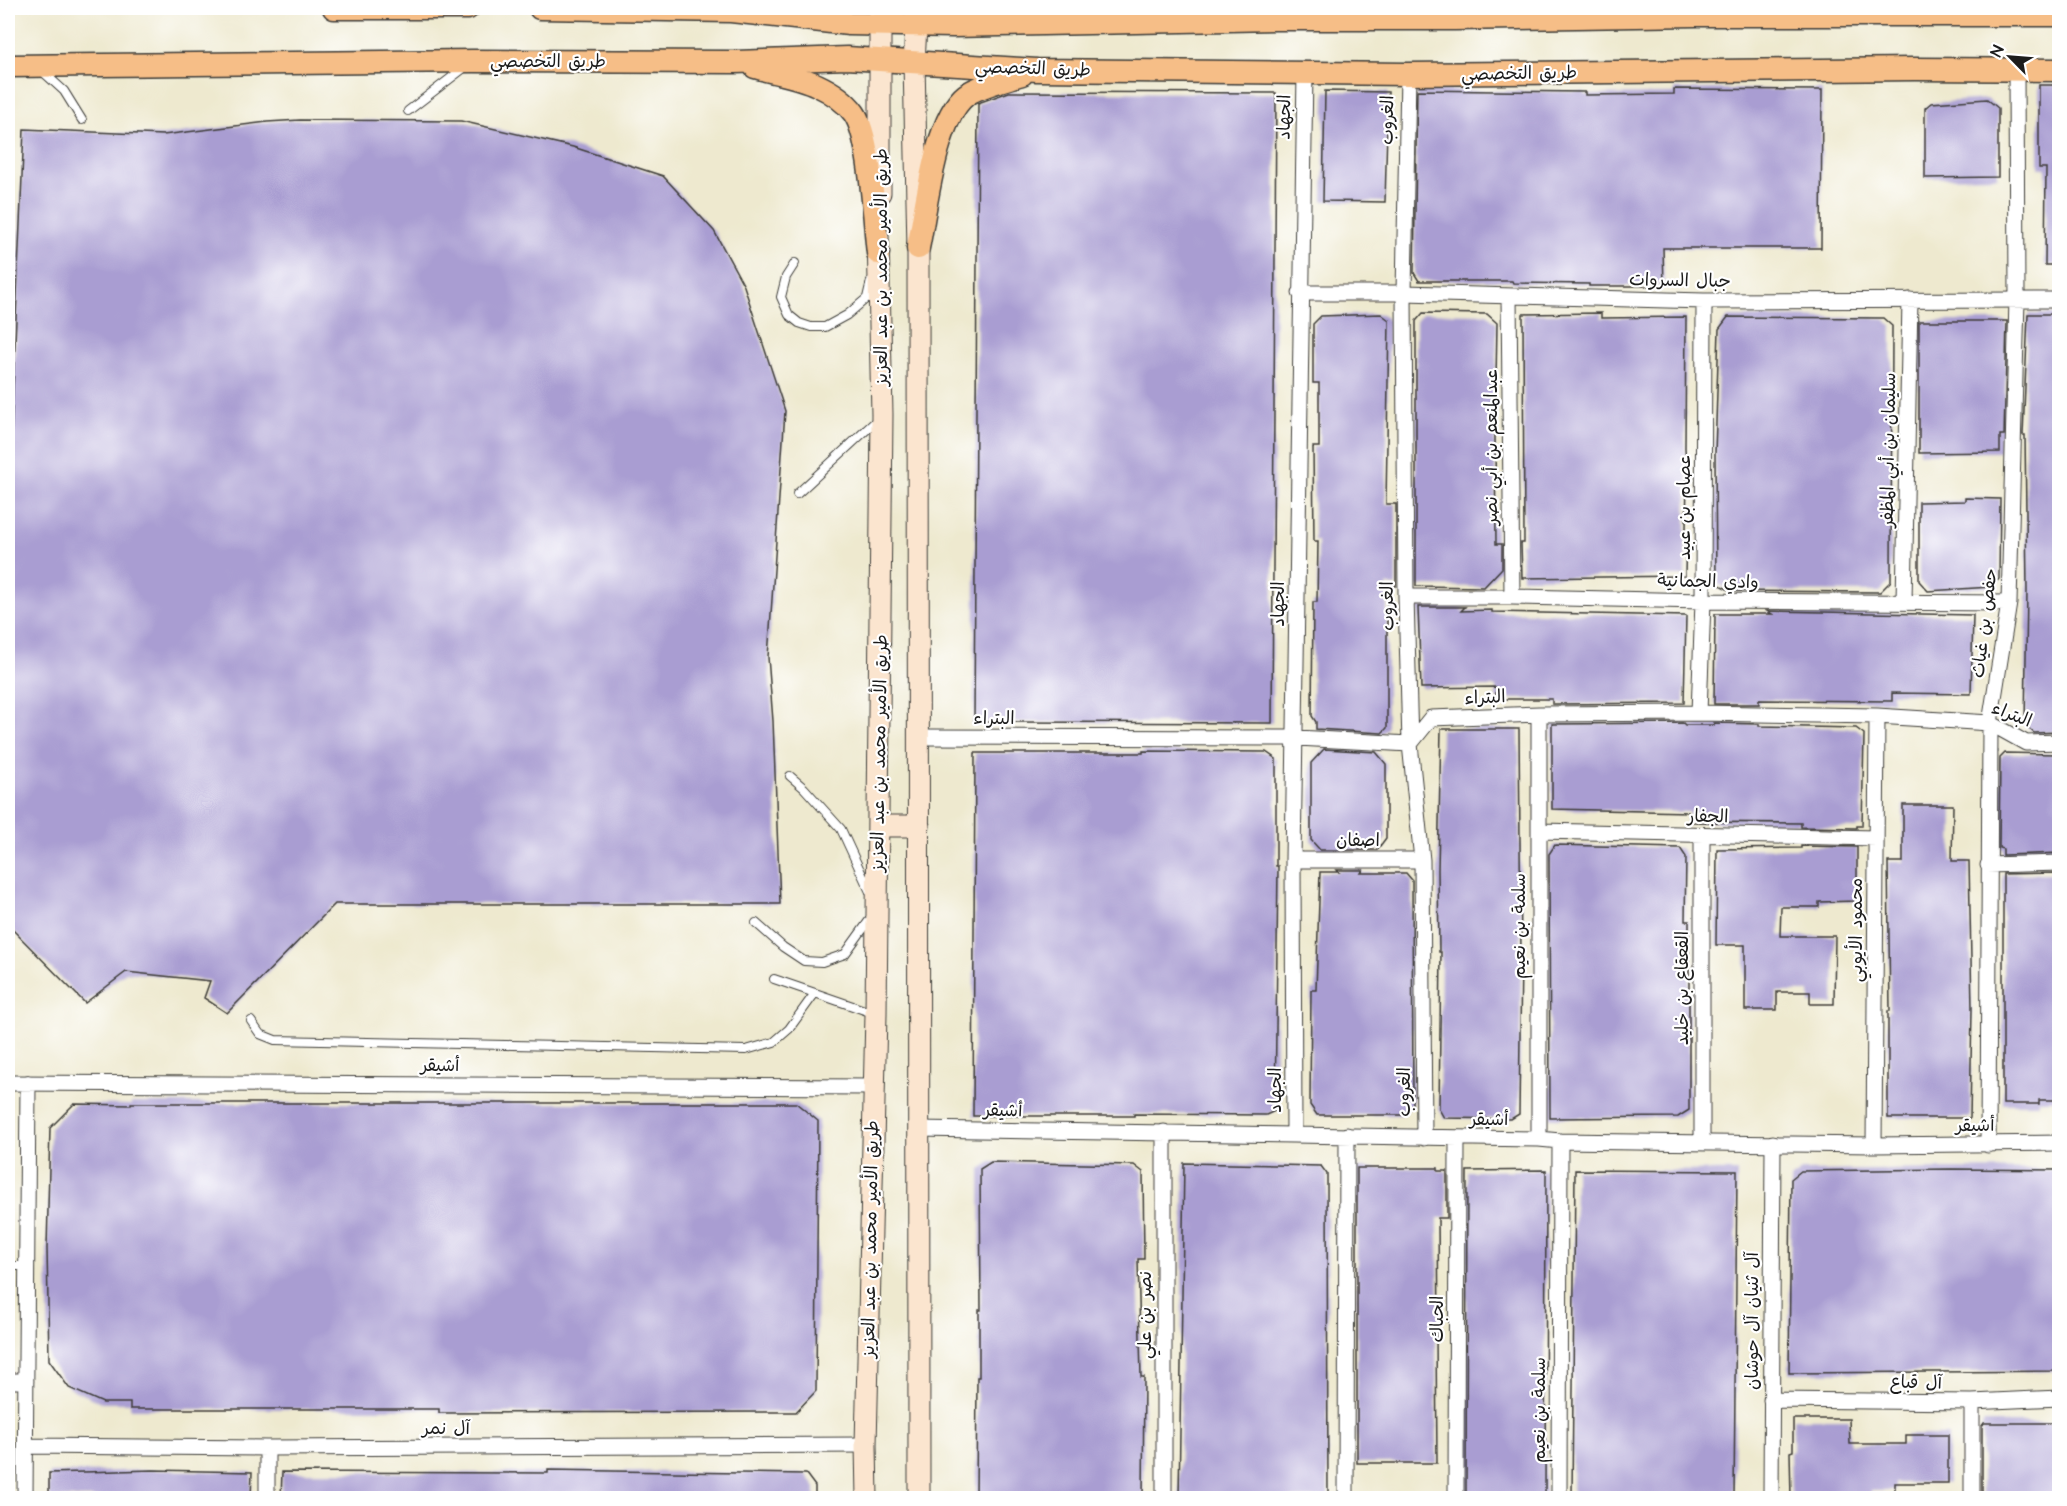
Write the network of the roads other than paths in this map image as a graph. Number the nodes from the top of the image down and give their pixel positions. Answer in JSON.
{"nodes":[{"id":1,"x":334,"y":8,"type":"edge"},
{"id":2,"x":404,"y":8,"type":"edge"},
{"id":3,"x":468,"y":8,"type":"edge"},
{"id":4,"x":540,"y":8,"type":"edge"},
{"id":5,"x":990,"y":8,"type":"edge"},
{"id":6,"x":1678,"y":11,"type":"edge"},
{"id":7,"x":1805,"y":11,"type":"edge"},
{"id":8,"x":2013,"y":11,"type":"edge"},
{"id":9,"x":1607,"y":12,"type":"edge"},
{"id":10,"x":1883,"y":12,"type":"edge"},
{"id":11,"x":1293,"y":13,"type":"edge"},
{"id":12,"x":1402,"y":13,"type":"edge"},
{"id":13,"x":811,"y":14,"type":"edge"},
{"id":14,"x":2060,"y":15,"type":"edge"},
{"id":15,"x":880,"y":16,"type":"edge"},
{"id":16,"x":916,"y":16,"type":"edge"},
{"id":17,"x":1074,"y":23,"type":"junction"},
{"id":18,"x":806,"y":58,"type":"junction"},
{"id":19,"x":473,"y":61,"type":"junction"},
{"id":20,"x":736,"y":62,"type":"junction"},
{"id":21,"x":881,"y":62,"type":"junction"},
{"id":22,"x":914,"y":63,"type":"junction"},
{"id":23,"x":8,"y":66,"type":"edge"},
{"id":24,"x":36,"y":66,"type":"junction"},
{"id":25,"x":1037,"y":70,"type":"junction"},
{"id":26,"x":2016,"y":70,"type":"junction"},
{"id":27,"x":2060,"y":70,"type":"edge"},
{"id":28,"x":1305,"y":73,"type":"junction"},
{"id":29,"x":1408,"y":74,"type":"junction"},
{"id":30,"x":408,"y":111,"type":"dead end"},
{"id":31,"x":82,"y":120,"type":"dead end"},
{"id":32,"x":918,"y":248,"type":"junction"},
{"id":33,"x":878,"y":253,"type":"junction"},
{"id":34,"x":795,"y":263,"type":"dead end"},
{"id":35,"x":1300,"y":293,"type":"junction"},
{"id":36,"x":1404,"y":293,"type":"junction"},
{"id":37,"x":1509,"y":297,"type":"junction"},
{"id":38,"x":2017,"y":299,"type":"junction"},
{"id":39,"x":1910,"y":300,"type":"junction"},
{"id":40,"x":2060,"y":300,"type":"edge"},
{"id":41,"x":1704,"y":301,"type":"junction"},
{"id":42,"x":882,"y":414,"type":"junction"},
{"id":43,"x":796,"y":494,"type":"dead end"},
{"id":44,"x":1406,"y":597,"type":"junction"},
{"id":45,"x":1512,"y":597,"type":"junction"},
{"id":46,"x":1904,"y":601,"type":"junction"},
{"id":47,"x":1703,"y":602,"type":"junction"},
{"id":48,"x":2009,"y":603,"type":"junction"},
{"id":49,"x":1699,"y":713,"type":"junction"},
{"id":50,"x":1539,"y":714,"type":"junction"},
{"id":51,"x":1877,"y":716,"type":"junction"},
{"id":52,"x":1990,"y":723,"type":"junction"},
{"id":53,"x":919,"y":737,"type":"junction"},
{"id":54,"x":1297,"y":738,"type":"junction"},
{"id":55,"x":2060,"y":742,"type":"edge"},
{"id":56,"x":1410,"y":744,"type":"junction"},
{"id":57,"x":790,"y":776,"type":"dead end"},
{"id":58,"x":919,"y":825,"type":"junction"},
{"id":59,"x":878,"y":826,"type":"junction"},
{"id":60,"x":1539,"y":831,"type":"junction"},
{"id":61,"x":1702,"y":835,"type":"junction"},
{"id":62,"x":1876,"y":838,"type":"junction"},
{"id":63,"x":1293,"y":860,"type":"junction"},
{"id":64,"x":1422,"y":860,"type":"junction"},
{"id":65,"x":2060,"y":863,"type":"edge"},
{"id":66,"x":1988,"y":865,"type":"junction"},
{"id":67,"x":877,"y":909,"type":"junction"},
{"id":68,"x":756,"y":923,"type":"dead end"},
{"id":69,"x":774,"y":979,"type":"dead end"},
{"id":70,"x":815,"y":993,"type":"junction"},
{"id":71,"x":876,"y":1014,"type":"junction"},
{"id":72,"x":251,"y":1021,"type":"dead end"},
{"id":73,"x":8,"y":1083,"type":"edge"},
{"id":74,"x":28,"y":1083,"type":"junction"},
{"id":75,"x":873,"y":1087,"type":"junction"},
{"id":76,"x":918,"y":1129,"type":"junction"},
{"id":77,"x":1164,"y":1132,"type":"junction"},
{"id":78,"x":1294,"y":1135,"type":"junction"},
{"id":79,"x":1347,"y":1135,"type":"junction"},
{"id":80,"x":1424,"y":1138,"type":"junction"},
{"id":81,"x":1457,"y":1139,"type":"junction"},
{"id":82,"x":1539,"y":1139,"type":"junction"},
{"id":83,"x":1560,"y":1141,"type":"junction"},
{"id":84,"x":1702,"y":1142,"type":"junction"},
{"id":85,"x":1773,"y":1143,"type":"junction"},
{"id":86,"x":2060,"y":1143,"type":"edge"},
{"id":87,"x":1988,"y":1144,"type":"junction"},
{"id":88,"x":1874,"y":1145,"type":"junction"},
{"id":89,"x":8,"y":1266,"type":"edge"},
{"id":90,"x":26,"y":1266,"type":"junction"},
{"id":91,"x":8,"y":1381,"type":"edge"},
{"id":92,"x":26,"y":1381,"type":"junction"},
{"id":93,"x":2060,"y":1398,"type":"edge"},
{"id":94,"x":1771,"y":1400,"type":"junction"},
{"id":95,"x":1972,"y":1402,"type":"junction"},
{"id":96,"x":866,"y":1445,"type":"junction"},
{"id":97,"x":26,"y":1446,"type":"junction"},
{"id":98,"x":267,"y":1448,"type":"junction"},
{"id":99,"x":25,"y":1498,"type":"edge"},
{"id":100,"x":267,"y":1498,"type":"edge"},
{"id":101,"x":867,"y":1498,"type":"edge"},
{"id":102,"x":919,"y":1498,"type":"edge"},
{"id":103,"x":1164,"y":1498,"type":"edge"},
{"id":104,"x":1346,"y":1498,"type":"edge"},
{"id":105,"x":1456,"y":1498,"type":"edge"},
{"id":106,"x":1558,"y":1498,"type":"edge"},
{"id":107,"x":1771,"y":1498,"type":"edge"},
{"id":108,"x":1972,"y":1498,"type":"edge"}],
"edges":[{"from":1,"to":2,"type":"main road"},
{"from":2,"to":3,"type":"main road"},
{"from":4,"to":13,"type":"main road"},
{"from":5,"to":17,"type":"main road"},
{"from":6,"to":7,"type":"main road"},
{"from":6,"to":9,"type":"main road"},
{"from":7,"to":10,"type":"main road"},
{"from":8,"to":10,"type":"main road"},
{"from":8,"to":14,"type":"main road"},
{"from":9,"to":12,"type":"main road"},
{"from":11,"to":12,"type":"main road"},
{"from":11,"to":17,"type":"main road"},
{"from":13,"to":15,"type":"main road"},
{"from":13,"to":18,"type":"main road"},
{"from":15,"to":16,"type":"main road"},
{"from":15,"to":21,"type":"main road","name":"طريق الأمير محمد بن عبد العزيز"},
{"from":16,"to":17,"type":"main road"},
{"from":16,"to":22,"type":"main road","name":"طريق الأمير محمد بن عبد العزيز"},
{"from":18,"to":20,"type":"main road","name":"طريق التخصصي"},
{"from":18,"to":21,"type":"main road","name":"طريق التخصصي"},
{"from":19,"to":20,"type":"main road","name":"طريق التخصصي"},
{"from":19,"to":24,"type":"main road","name":"طريق التخصصي"},
{"from":19,"to":30,"type":"lane"},
{"from":20,"to":33,"type":"main road"},
{"from":21,"to":22,"type":"main road","name":"طريق التخصصي"},
{"from":21,"to":33,"type":"main road","name":"طريق الأمير محمد بن عبد العزيز"},
{"from":22,"to":25,"type":"main road","name":"طريق التخصصي"},
{"from":22,"to":32,"type":"main road","name":"طريق الأمير محمد بن عبد العزيز"},
{"from":23,"to":24,"type":"main road","name":"طريق التخصصي"},
{"from":24,"to":31,"type":"lane"},
{"from":25,"to":28,"type":"main road","name":"طريق التخصصي"},
{"from":25,"to":32,"type":"main road"},
{"from":26,"to":27,"type":"main road","name":"طريق التخصصي"},
{"from":26,"to":29,"type":"main road","name":"طريق التخصصي"},
{"from":26,"to":38,"type":"street","name":"حفص بن غياث"},
{"from":28,"to":29,"type":"main road","name":"طريق التخصصي"},
{"from":28,"to":35,"type":"street","name":"الجهاد"},
{"from":29,"to":36,"type":"street","name":"الغروب"},
{"from":32,"to":53,"type":"main road","name":"طريق الأمير محمد بن عبد العزيز"},
{"from":33,"to":34,"type":"lane"},
{"from":33,"to":42,"type":"main road","name":"طريق الأمير محمد بن عبد العزيز"},
{"from":35,"to":36,"type":"street","name":"جبال السروات"},
{"from":35,"to":54,"type":"street","name":"الجهاد"},
{"from":36,"to":37,"type":"street","name":"جبال السروات"},
{"from":36,"to":44,"type":"street","name":"الغروب"},
{"from":37,"to":41,"type":"street","name":"جبال السروات"},
{"from":37,"to":45,"type":"street","name":"عبدالمنعم بن أبي نصر"},
{"from":38,"to":39,"type":"street","name":"جبال السروات"},
{"from":38,"to":40,"type":"street","name":"جبال السروات"},
{"from":38,"to":48,"type":"street","name":"حفص بن غياث"},
{"from":39,"to":41,"type":"street","name":"جبال السروات"},
{"from":39,"to":46,"type":"street","name":"سليمان بن أبي المظفر"},
{"from":41,"to":47,"type":"street","name":"عصام بن عبيد"},
{"from":42,"to":43,"type":"lane"},
{"from":42,"to":59,"type":"main road","name":"طريق الأمير محمد بن عبد العزيز"},
{"from":44,"to":45,"type":"street","name":"وادي الجمانية"},
{"from":44,"to":56,"type":"street","name":"الغروب"},
{"from":45,"to":47,"type":"street","name":"وادي الجمانية"},
{"from":46,"to":47,"type":"street","name":"وادي الجمانية"},
{"from":46,"to":48,"type":"street","name":"وادي الجمانية"},
{"from":47,"to":49,"type":"street","name":"عصام بن عبيد"},
{"from":48,"to":52,"type":"street","name":"حفص بن غياث"},
{"from":49,"to":50,"type":"street","name":"البتراء"},
{"from":49,"to":51,"type":"street","name":"البتراء"},
{"from":50,"to":56,"type":"street","name":"البتراء"},
{"from":50,"to":60,"type":"street","name":"سلمة بن نعيم"},
{"from":51,"to":52,"type":"street","name":"البتراء"},
{"from":51,"to":62,"type":"street","name":"محمود الأيوبي"},
{"from":52,"to":55,"type":"street","name":"البتراء"},
{"from":52,"to":66,"type":"street","name":"حفص بن غياث"},
{"from":53,"to":54,"type":"street","name":"البتراء"},
{"from":53,"to":58,"type":"main road","name":"طريق الأمير محمد بن عبد العزيز"},
{"from":54,"to":56,"type":"street","name":"البتراء"},
{"from":54,"to":63,"type":"street","name":"الجهاد"},
{"from":56,"to":64,"type":"street","name":"الغروب"},
{"from":57,"to":67,"type":"lane"},
{"from":58,"to":59,"type":"main road"},
{"from":58,"to":76,"type":"main road","name":"طريق الأمير محمد بن عبد العزيز"},
{"from":59,"to":67,"type":"main road","name":"طريق الأمير محمد بن عبد العزيز"},
{"from":60,"to":61,"type":"street","name":"الجفار"},
{"from":60,"to":82,"type":"street","name":"سلمة بن نعيم"},
{"from":61,"to":62,"type":"street","name":"الجفار"},
{"from":61,"to":84,"type":"street","name":"القعقاع بن خليد"},
{"from":62,"to":88,"type":"street","name":"محمود الأيوبي"},
{"from":63,"to":64,"type":"street","name":"اصفان"},
{"from":63,"to":78,"type":"street","name":"الجهاد"},
{"from":64,"to":80,"type":"street","name":"الغروب"},
{"from":65,"to":66,"type":"street"},
{"from":66,"to":87,"type":"street","name":"حفص بن غياث"},
{"from":67,"to":68,"type":"lane"},
{"from":67,"to":71,"type":"main road","name":"طريق الأمير محمد بن عبد العزيز"},
{"from":69,"to":70,"type":"lane"},
{"from":70,"to":71,"type":"lane"},
{"from":70,"to":72,"type":"lane"},
{"from":71,"to":75,"type":"main road","name":"طريق الأمير محمد بن عبد العزيز"},
{"from":73,"to":74,"type":"street","name":"أشيقر"},
{"from":74,"to":75,"type":"street","name":"أشيقر"},
{"from":74,"to":90,"type":"street"},
{"from":75,"to":96,"type":"main road","name":"طريق الأمير محمد بن عبد العزيز"},
{"from":76,"to":77,"type":"street","name":"أشيقر"},
{"from":76,"to":102,"type":"main road","name":"طريق الأمير محمد بن عبد العزيز"},
{"from":77,"to":78,"type":"street","name":"أشيقر"},
{"from":77,"to":103,"type":"street","name":"نصر بن علي"},
{"from":78,"to":79,"type":"street","name":"أشيقر"},
{"from":79,"to":80,"type":"street","name":"أشيقر"},
{"from":79,"to":104,"type":"street"},
{"from":80,"to":81,"type":"street","name":"أشيقر"},
{"from":81,"to":82,"type":"street","name":"أشيقر"},
{"from":81,"to":105,"type":"street","name":"الحباك"},
{"from":82,"to":83,"type":"street","name":"أشيقر"},
{"from":83,"to":84,"type":"street","name":"أشيقر"},
{"from":83,"to":106,"type":"street","name":"سلمة بن نعيم"},
{"from":84,"to":85,"type":"street","name":"أشيقر"},
{"from":85,"to":88,"type":"street","name":"أشيقر"},
{"from":85,"to":94,"type":"street","name":"آل ثنيان آل حوشان"},
{"from":86,"to":87,"type":"street","name":"أشيقر"},
{"from":87,"to":88,"type":"street","name":"أشيقر"},
{"from":89,"to":90,"type":"lane"},
{"from":90,"to":92,"type":"street"},
{"from":91,"to":92,"type":"street"},
{"from":92,"to":97,"type":"street"},
{"from":93,"to":95,"type":"street","name":"آل قباع"},
{"from":94,"to":95,"type":"street","name":"آل قباع"},
{"from":94,"to":107,"type":"street","name":"آل ثنيان آل حوشان"},
{"from":95,"to":108,"type":"street"},
{"from":96,"to":98,"type":"street","name":"آل نمر"},
{"from":96,"to":101,"type":"main road","name":"طريق الأمير محمد بن عبد العزيز"},
{"from":97,"to":98,"type":"street","name":"آل نمر"},
{"from":97,"to":99,"type":"street"},
{"from":98,"to":100,"type":"street"}]}
